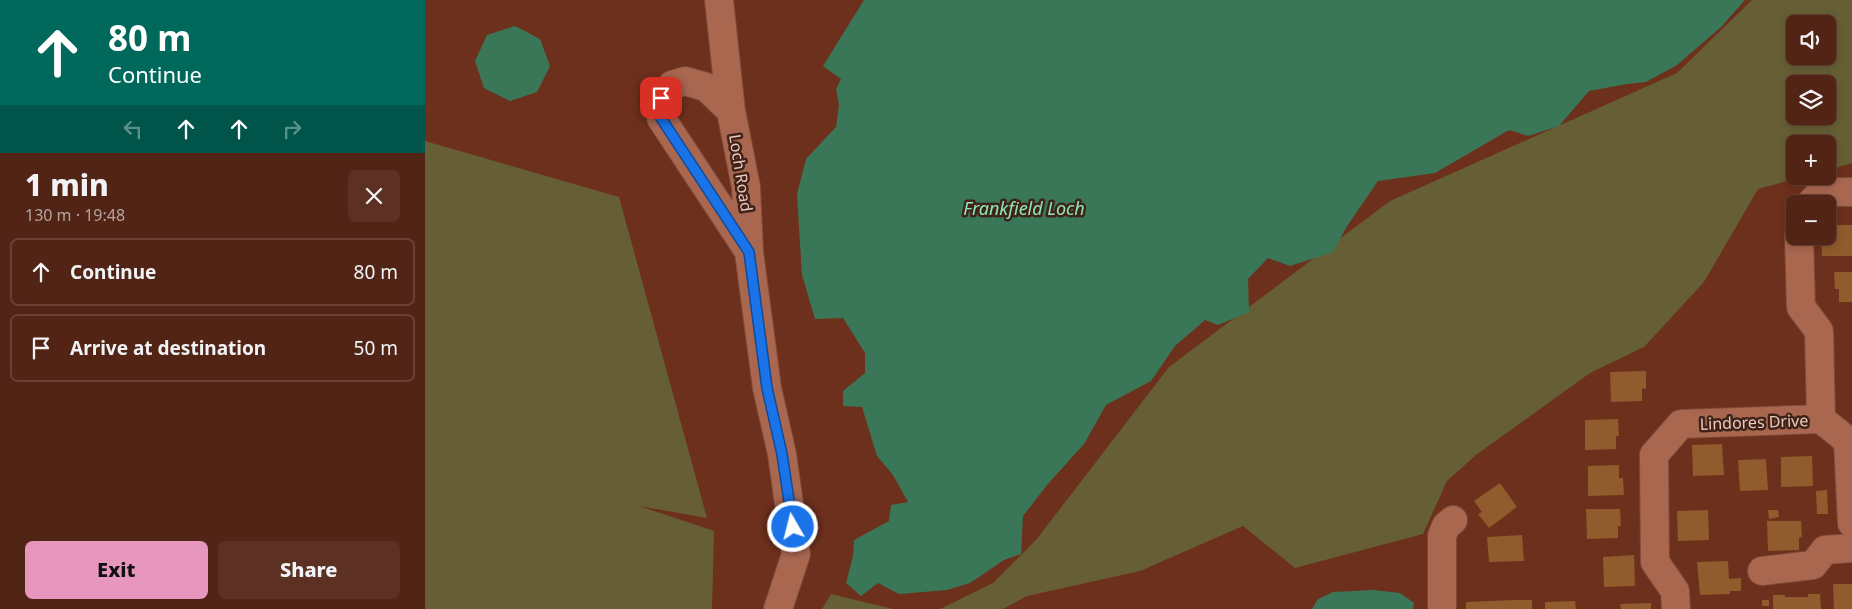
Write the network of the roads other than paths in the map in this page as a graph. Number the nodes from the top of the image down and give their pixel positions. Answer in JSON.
{"nodes":[{"id":1,"x":719,"y":0,"type":"edge"},
{"id":2,"x":731,"y":111,"type":"junction"},
{"id":3,"x":1852,"y":192,"type":"edge"},
{"id":4,"x":1818,"y":195,"type":"edge"},
{"id":5,"x":1799,"y":245,"type":"edge"},
{"id":6,"x":749,"y":252,"type":"junction"},
{"id":7,"x":1821,"y":419,"type":"junction"},
{"id":8,"x":1453,"y":520,"type":"dead end"},
{"id":9,"x":1852,"y":522,"type":"edge"},
{"id":10,"x":1852,"y":548,"type":"edge"},
{"id":11,"x":1762,"y":571,"type":"dead end"},
{"id":12,"x":778,"y":609,"type":"edge"},
{"id":13,"x":1442,"y":609,"type":"edge"},
{"id":14,"x":1676,"y":609,"type":"edge"}],
"edges":[{"from":1,"to":2,"type":"street","name":"Loch Road"},
{"from":2,"to":6,"type":"street","name":"Loch Road"},
{"from":2,"to":6,"type":"street"},
{"from":3,"to":4,"type":"street"},
{"from":5,"to":7,"type":"street"},
{"from":6,"to":12,"type":"street","name":"Loch Road"},
{"from":7,"to":9,"type":"street","name":"Lindores Drive"},
{"from":7,"to":14,"type":"street","name":"Lindores Drive"},
{"from":8,"to":13,"type":"street"},
{"from":10,"to":11,"type":"street"}]}
